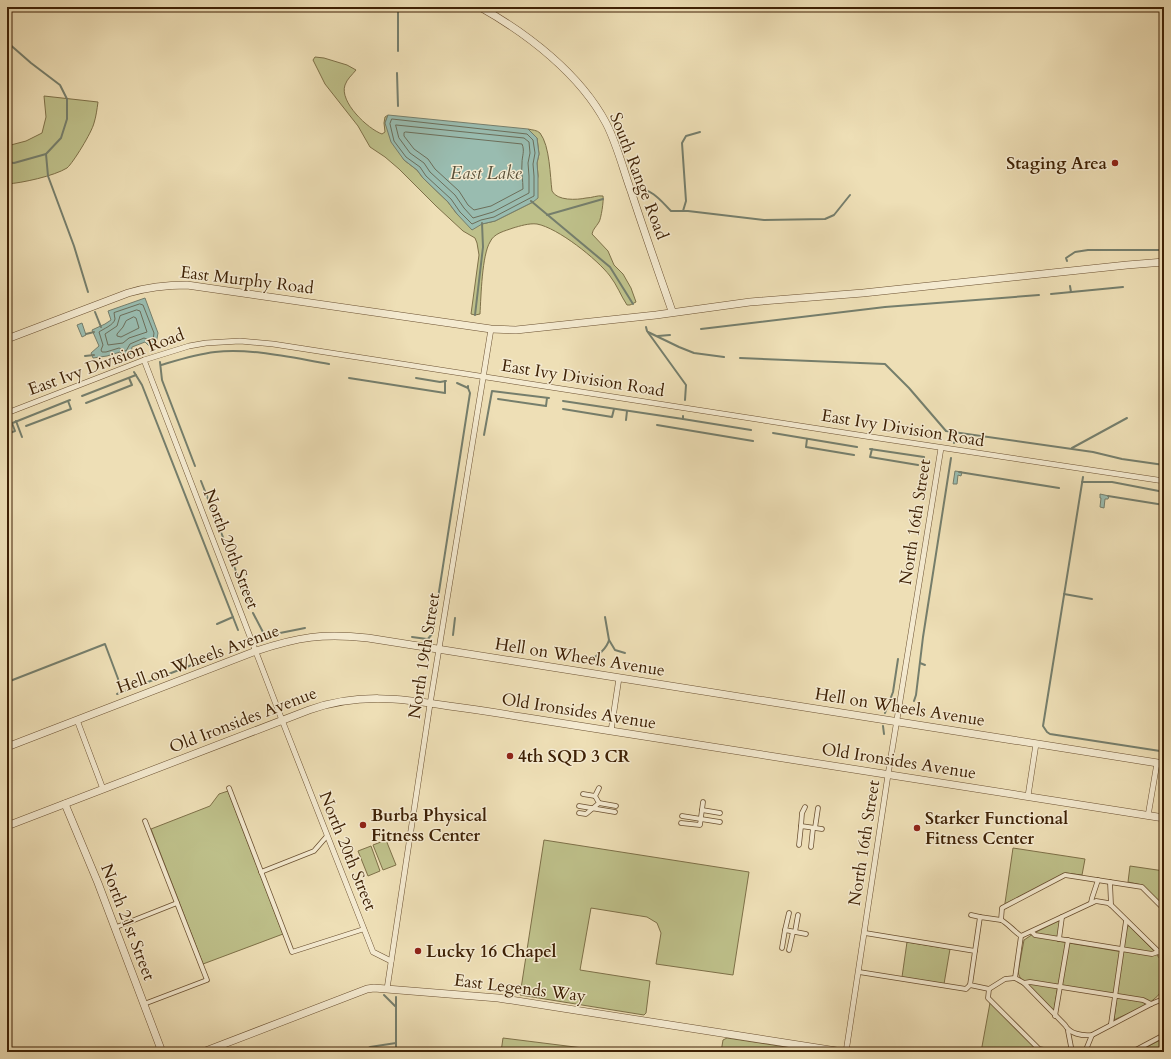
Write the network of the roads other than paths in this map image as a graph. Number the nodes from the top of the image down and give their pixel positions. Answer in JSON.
{"nodes":[{"id":1,"x":480,"y":7,"type":"edge"},
{"id":2,"x":1164,"y":262,"type":"edge"},
{"id":3,"x":672,"y":312,"type":"junction"},
{"id":4,"x":492,"y":329,"type":"junction"},
{"id":5,"x":7,"y":339,"type":"edge"},
{"id":6,"x":144,"y":360,"type":"junction"},
{"id":7,"x":483,"y":377,"type":"junction"},
{"id":8,"x":7,"y":413,"type":"edge"},
{"id":9,"x":941,"y":448,"type":"junction"},
{"id":10,"x":1164,"y":481,"type":"edge"},
{"id":11,"x":439,"y":650,"type":"junction"},
{"id":12,"x":256,"y":651,"type":"junction"},
{"id":13,"x":620,"y":678,"type":"junction"},
{"id":14,"x":430,"y":703,"type":"junction"},
{"id":15,"x":77,"y":720,"type":"junction"},
{"id":16,"x":282,"y":720,"type":"junction"},
{"id":17,"x":897,"y":722,"type":"junction"},
{"id":18,"x":611,"y":731,"type":"junction"},
{"id":19,"x":1036,"y":744,"type":"junction"},
{"id":20,"x":7,"y":747,"type":"edge"},
{"id":21,"x":1160,"y":764,"type":"edge"},
{"id":22,"x":888,"y":775,"type":"junction"},
{"id":23,"x":229,"y":788,"type":"dead end"},
{"id":24,"x":599,"y":788,"type":"dead end"},
{"id":25,"x":103,"y":789,"type":"junction"},
{"id":26,"x":582,"y":794,"type":"dead end"},
{"id":27,"x":595,"y":796,"type":"junction"},
{"id":28,"x":1028,"y":796,"type":"junction"},
{"id":29,"x":703,"y":802,"type":"dead end"},
{"id":30,"x":599,"y":803,"type":"junction"},
{"id":31,"x":65,"y":804,"type":"junction"},
{"id":32,"x":579,"y":806,"type":"dead end"},
{"id":33,"x":616,"y":806,"type":"dead end"},
{"id":34,"x":805,"y":806,"type":"dead end"},
{"id":35,"x":594,"y":808,"type":"junction"},
{"id":36,"x":818,"y":808,"type":"dead end"},
{"id":37,"x":702,"y":810,"type":"junction"},
{"id":38,"x":615,"y":812,"type":"dead end"},
{"id":39,"x":579,"y":813,"type":"dead end"},
{"id":40,"x":720,"y":813,"type":"dead end"},
{"id":41,"x":682,"y":816,"type":"dead end"},
{"id":42,"x":1148,"y":816,"type":"junction"},
{"id":43,"x":1164,"y":818,"type":"edge"},
{"id":44,"x":701,"y":819,"type":"junction"},
{"id":45,"x":145,"y":821,"type":"dead end"},
{"id":46,"x":720,"y":822,"type":"dead end"},
{"id":47,"x":681,"y":823,"type":"dead end"},
{"id":48,"x":7,"y":826,"type":"edge"},
{"id":49,"x":801,"y":826,"type":"junction"},
{"id":50,"x":814,"y":828,"type":"junction"},
{"id":51,"x":822,"y":829,"type":"dead end"},
{"id":52,"x":327,"y":836,"type":"junction"},
{"id":53,"x":799,"y":845,"type":"dead end"},
{"id":54,"x":811,"y":846,"type":"dead end"},
{"id":55,"x":261,"y":872,"type":"junction"},
{"id":56,"x":1098,"y":880,"type":"junction"},
{"id":57,"x":1110,"y":882,"type":"junction"},
{"id":58,"x":177,"y":903,"type":"junction"},
{"id":59,"x":1091,"y":903,"type":"junction"},
{"id":60,"x":1162,"y":904,"type":"edge"},
{"id":61,"x":1110,"y":905,"type":"junction"},
{"id":62,"x":1164,"y":909,"type":"edge"},
{"id":63,"x":789,"y":913,"type":"dead end"},
{"id":64,"x":798,"y":915,"type":"dead end"},
{"id":65,"x":971,"y":915,"type":"dead end"},
{"id":66,"x":980,"y":917,"type":"junction"},
{"id":67,"x":1062,"y":917,"type":"junction"},
{"id":68,"x":1001,"y":920,"type":"junction"},
{"id":69,"x":1126,"y":920,"type":"junction"},
{"id":70,"x":114,"y":928,"type":"junction"},
{"id":71,"x":364,"y":929,"type":"junction"},
{"id":72,"x":786,"y":930,"type":"junction"},
{"id":73,"x":794,"y":932,"type":"junction"},
{"id":74,"x":1032,"y":932,"type":"junction"},
{"id":75,"x":865,"y":933,"type":"junction"},
{"id":76,"x":806,"y":934,"type":"dead end"},
{"id":77,"x":1022,"y":936,"type":"junction"},
{"id":78,"x":1059,"y":939,"type":"junction"},
{"id":79,"x":1068,"y":940,"type":"junction"},
{"id":80,"x":782,"y":948,"type":"dead end"},
{"id":81,"x":1122,"y":949,"type":"junction"},
{"id":82,"x":789,"y":950,"type":"dead end"},
{"id":83,"x":975,"y":951,"type":"junction"},
{"id":84,"x":1158,"y":952,"type":"junction"},
{"id":85,"x":1164,"y":957,"type":"edge"},
{"id":86,"x":391,"y":961,"type":"junction"},
{"id":87,"x":859,"y":972,"type":"junction"},
{"id":88,"x":1015,"y":978,"type":"junction"},
{"id":89,"x":1024,"y":983,"type":"junction"},
{"id":90,"x":970,"y":985,"type":"junction"},
{"id":91,"x":1060,"y":987,"type":"junction"},
{"id":92,"x":387,"y":989,"type":"junction"},
{"id":93,"x":989,"y":989,"type":"junction"},
{"id":94,"x":1164,"y":991,"type":"edge"},
{"id":95,"x":1115,"y":996,"type":"junction"},
{"id":96,"x":1163,"y":1000,"type":"edge"},
{"id":97,"x":144,"y":1004,"type":"junction"},
{"id":98,"x":1151,"y":1004,"type":"junction"},
{"id":99,"x":1055,"y":1016,"type":"junction"},
{"id":100,"x":1111,"y":1024,"type":"junction"},
{"id":101,"x":1068,"y":1031,"type":"junction"},
{"id":102,"x":1092,"y":1035,"type":"junction"},
{"id":103,"x":1164,"y":1035,"type":"edge"},
{"id":104,"x":162,"y":1052,"type":"edge"},
{"id":105,"x":203,"y":1052,"type":"edge"},
{"id":106,"x":844,"y":1052,"type":"edge"},
{"id":107,"x":1056,"y":1052,"type":"edge"},
{"id":108,"x":1072,"y":1052,"type":"edge"},
{"id":109,"x":1085,"y":1052,"type":"edge"},
{"id":110,"x":1132,"y":1052,"type":"edge"}],
"edges":[{"from":1,"to":3,"type":"street","name":"South Range Road"},
{"from":2,"to":3,"type":"street","name":"East Murphy Road"},
{"from":3,"to":4,"type":"street","name":"East Murphy Road"},
{"from":4,"to":5,"type":"street","name":"East Murphy Road"},
{"from":4,"to":7,"type":"street","name":"North 19th Street"},
{"from":6,"to":7,"type":"street","name":"East Ivy Division Road"},
{"from":6,"to":8,"type":"street","name":"East Ivy Division Road"},
{"from":6,"to":12,"type":"street","name":"North 20th Street"},
{"from":7,"to":9,"type":"street","name":"East Ivy Division Road"},
{"from":7,"to":11,"type":"street","name":"North 19th Street"},
{"from":9,"to":10,"type":"street","name":"East Ivy Division Road"},
{"from":9,"to":17,"type":"street","name":"North 16th Street"},
{"from":11,"to":12,"type":"street","name":"Hell on Wheels Avenue"},
{"from":11,"to":13,"type":"street","name":"Hell on Wheels Avenue"},
{"from":11,"to":14,"type":"street","name":"North 19th Street"},
{"from":12,"to":15,"type":"street","name":"Hell on Wheels Avenue"},
{"from":12,"to":16,"type":"street","name":"North 20th Street"},
{"from":13,"to":17,"type":"street","name":"Hell on Wheels Avenue"},
{"from":13,"to":18,"type":"street"},
{"from":14,"to":16,"type":"street","name":"Old Ironsides Avenue"},
{"from":14,"to":18,"type":"street","name":"Old Ironsides Avenue"},
{"from":14,"to":86,"type":"street","name":"North 19th Street"},
{"from":15,"to":20,"type":"street","name":"Hell on Wheels Avenue"},
{"from":15,"to":25,"type":"street"},
{"from":16,"to":25,"type":"street","name":"Old Ironsides Avenue"},
{"from":16,"to":52,"type":"street","name":"North 20th Street"},
{"from":17,"to":19,"type":"street","name":"Hell on Wheels Avenue"},
{"from":17,"to":22,"type":"street","name":"North 16th Street"},
{"from":18,"to":22,"type":"street","name":"Old Ironsides Avenue"},
{"from":19,"to":21,"type":"street","name":"Hell on Wheels Avenue"},
{"from":19,"to":28,"type":"street"},
{"from":21,"to":42,"type":"street"},
{"from":22,"to":28,"type":"street","name":"Old Ironsides Avenue"},
{"from":22,"to":75,"type":"street","name":"North 16th Street"},
{"from":23,"to":55,"type":"street"},
{"from":24,"to":27,"type":"street"},
{"from":25,"to":31,"type":"street","name":"Old Ironsides Avenue"},
{"from":26,"to":27,"type":"street"},
{"from":27,"to":30,"type":"street"},
{"from":28,"to":42,"type":"street","name":"Old Ironsides Avenue"},
{"from":29,"to":37,"type":"street"},
{"from":30,"to":33,"type":"street"},
{"from":30,"to":35,"type":"street"},
{"from":31,"to":48,"type":"street","name":"Old Ironsides Avenue"},
{"from":31,"to":70,"type":"street","name":"North 21st Street"},
{"from":32,"to":35,"type":"street"},
{"from":34,"to":49,"type":"street"},
{"from":35,"to":38,"type":"street"},
{"from":35,"to":39,"type":"street"},
{"from":36,"to":50,"type":"street"},
{"from":37,"to":40,"type":"street"},
{"from":37,"to":44,"type":"street"},
{"from":41,"to":44,"type":"street"},
{"from":42,"to":43,"type":"street","name":"Old Ironsides Avenue"},
{"from":44,"to":46,"type":"street"},
{"from":44,"to":47,"type":"street"},
{"from":45,"to":58,"type":"street"},
{"from":49,"to":50,"type":"street"},
{"from":49,"to":53,"type":"street"},
{"from":50,"to":51,"type":"street"},
{"from":50,"to":54,"type":"street"},
{"from":52,"to":55,"type":"street"},
{"from":52,"to":71,"type":"street","name":"North 20th Street"},
{"from":55,"to":71,"type":"street"},
{"from":56,"to":57,"type":"street"},
{"from":56,"to":59,"type":"street"},
{"from":56,"to":68,"type":"street"},
{"from":57,"to":60,"type":"street"},
{"from":57,"to":61,"type":"street"},
{"from":58,"to":70,"type":"street"},
{"from":58,"to":97,"type":"street"},
{"from":59,"to":61,"type":"street"},
{"from":59,"to":67,"type":"street"},
{"from":60,"to":62,"type":"street"},
{"from":61,"to":69,"type":"street"},
{"from":63,"to":72,"type":"street"},
{"from":64,"to":73,"type":"street"},
{"from":65,"to":66,"type":"street"},
{"from":66,"to":68,"type":"street"},
{"from":66,"to":83,"type":"street"},
{"from":67,"to":74,"type":"street"},
{"from":67,"to":78,"type":"street"},
{"from":68,"to":77,"type":"street"},
{"from":69,"to":81,"type":"street"},
{"from":69,"to":84,"type":"street"},
{"from":70,"to":97,"type":"street","name":"North 21st Street"},
{"from":71,"to":86,"type":"street","name":"North 20th Street"},
{"from":72,"to":73,"type":"street"},
{"from":72,"to":80,"type":"street"},
{"from":73,"to":76,"type":"street"},
{"from":73,"to":82,"type":"street"},
{"from":74,"to":77,"type":"street"},
{"from":74,"to":78,"type":"street"},
{"from":75,"to":83,"type":"street"},
{"from":75,"to":87,"type":"street","name":"North 16th Street"},
{"from":77,"to":88,"type":"street"},
{"from":78,"to":79,"type":"street"},
{"from":79,"to":81,"type":"street"},
{"from":79,"to":91,"type":"street"},
{"from":81,"to":84,"type":"street"},
{"from":81,"to":95,"type":"street"},
{"from":83,"to":90,"type":"street"},
{"from":84,"to":85,"type":"street"},
{"from":86,"to":92,"type":"street","name":"North 19th Street"},
{"from":87,"to":90,"type":"street"},
{"from":87,"to":106,"type":"street","name":"North 16th Street"},
{"from":88,"to":89,"type":"street"},
{"from":88,"to":93,"type":"street"},
{"from":89,"to":91,"type":"street"},
{"from":89,"to":99,"type":"street"},
{"from":90,"to":93,"type":"street"},
{"from":91,"to":95,"type":"street"},
{"from":91,"to":99,"type":"street"},
{"from":92,"to":105,"type":"street","name":"East Legends Way"},
{"from":92,"to":106,"type":"street","name":"East Legends Way"},
{"from":93,"to":107,"type":"street"},
{"from":94,"to":96,"type":"street"},
{"from":95,"to":98,"type":"street"},
{"from":95,"to":100,"type":"street"},
{"from":96,"to":98,"type":"street"},
{"from":97,"to":104,"type":"street","name":"North 21st Street"},
{"from":98,"to":100,"type":"street"},
{"from":99,"to":101,"type":"street"},
{"from":100,"to":102,"type":"street"},
{"from":101,"to":102,"type":"street"},
{"from":101,"to":108,"type":"street"},
{"from":102,"to":109,"type":"street"},
{"from":103,"to":110,"type":"street"}]}
